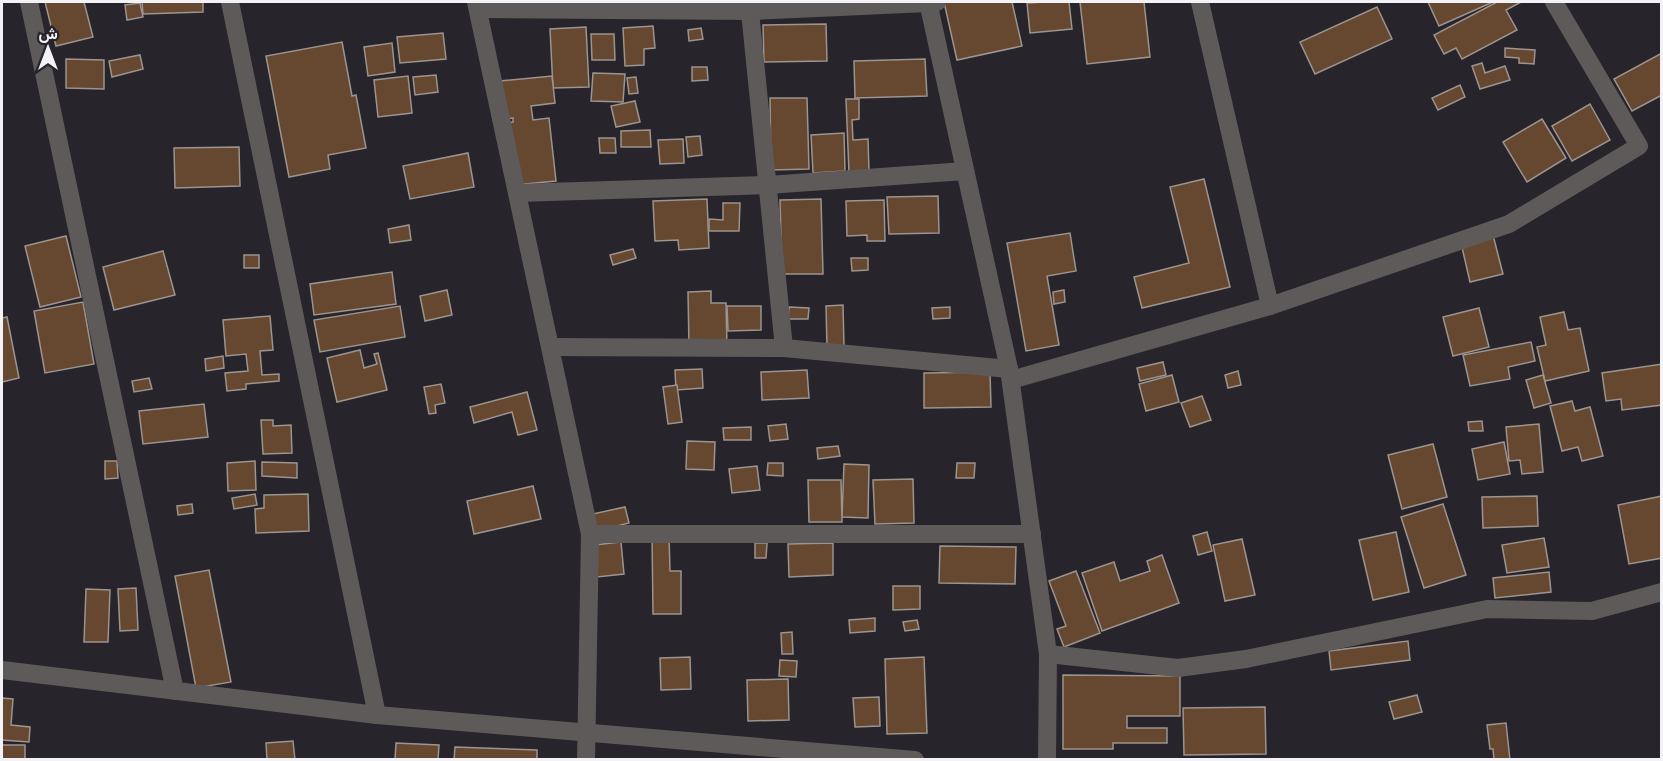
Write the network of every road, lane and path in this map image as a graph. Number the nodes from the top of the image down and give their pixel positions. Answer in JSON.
{"nodes":[{"id":1,"x":28,"y":2,"type":"edge"},
{"id":2,"x":230,"y":2,"type":"edge"},
{"id":3,"x":931,"y":2,"type":"edge"},
{"id":4,"x":1200,"y":2,"type":"edge"},
{"id":5,"x":1554,"y":2,"type":"edge"},
{"id":6,"x":477,"y":5,"type":"edge"},
{"id":7,"x":750,"y":6,"type":"edge"},
{"id":8,"x":965,"y":171,"type":"junction"},
{"id":9,"x":768,"y":185,"type":"junction"},
{"id":10,"x":517,"y":193,"type":"junction"},
{"id":11,"x":1270,"y":306,"type":"junction"},
{"id":12,"x":550,"y":347,"type":"junction"},
{"id":13,"x":784,"y":348,"type":"junction"},
{"id":14,"x":1010,"y":374,"type":"junction"},
{"id":15,"x":590,"y":534,"type":"junction"},
{"id":16,"x":1032,"y":534,"type":"junction"},
{"id":17,"x":1662,"y":592,"type":"edge"},
{"id":18,"x":1048,"y":654,"type":"junction"},
{"id":19,"x":2,"y":670,"type":"edge"},
{"id":20,"x":175,"y":691,"type":"junction"},
{"id":21,"x":377,"y":715,"type":"junction"},
{"id":22,"x":585,"y":734,"type":"junction"},
{"id":23,"x":586,"y":759,"type":"edge"},
{"id":24,"x":915,"y":759,"type":"edge"},
{"id":25,"x":1047,"y":759,"type":"edge"}],
"edges":[{"from":1,"to":20,"type":"street"},
{"from":2,"to":21,"type":"street"},
{"from":3,"to":7,"type":"street"},
{"from":3,"to":8,"type":"street"},
{"from":4,"to":11,"type":"street"},
{"from":5,"to":11,"type":"street"},
{"from":6,"to":7,"type":"street"},
{"from":6,"to":10,"type":"street"},
{"from":7,"to":9,"type":"street"},
{"from":8,"to":9,"type":"street"},
{"from":8,"to":14,"type":"street"},
{"from":9,"to":10,"type":"street"},
{"from":9,"to":13,"type":"street"},
{"from":10,"to":12,"type":"street"},
{"from":11,"to":14,"type":"street"},
{"from":12,"to":13,"type":"street"},
{"from":12,"to":15,"type":"street"},
{"from":13,"to":14,"type":"street"},
{"from":14,"to":16,"type":"street"},
{"from":15,"to":16,"type":"street"},
{"from":15,"to":22,"type":"street"},
{"from":16,"to":18,"type":"street"},
{"from":17,"to":18,"type":"street"},
{"from":18,"to":25,"type":"street"},
{"from":19,"to":20,"type":"street"},
{"from":20,"to":21,"type":"street"},
{"from":21,"to":22,"type":"street"},
{"from":22,"to":23,"type":"street"},
{"from":22,"to":24,"type":"street"}]}
